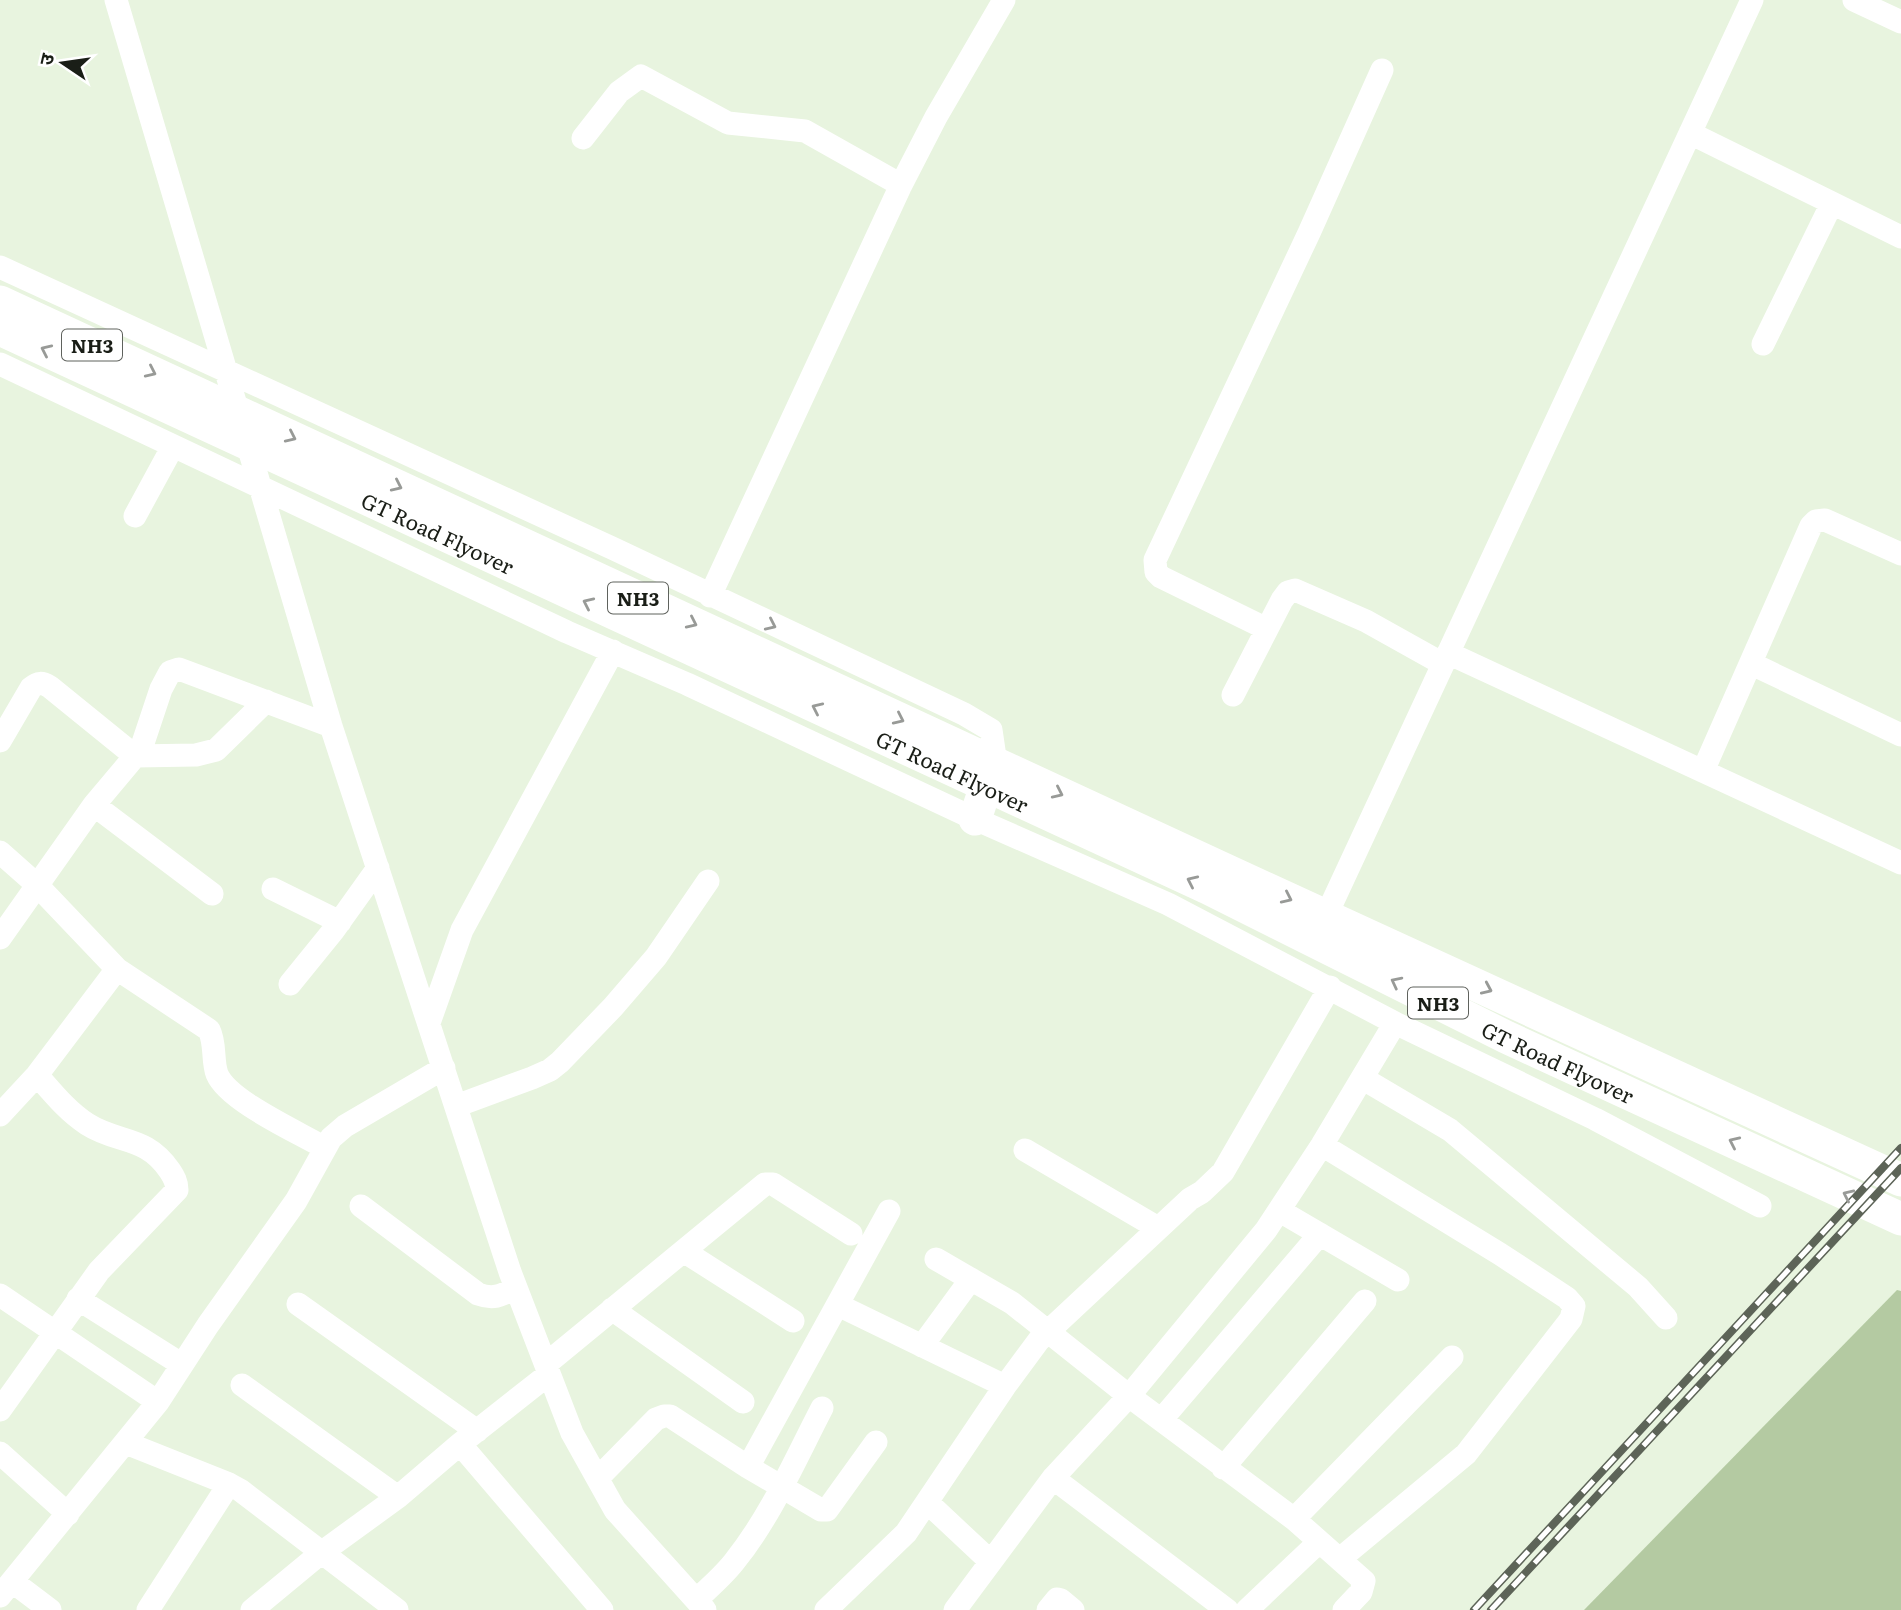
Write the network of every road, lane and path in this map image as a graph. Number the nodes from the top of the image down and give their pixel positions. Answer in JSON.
{"nodes":[{"id":1,"x":116,"y":0,"type":"edge"},
{"id":2,"x":1004,"y":0,"type":"edge"},
{"id":3,"x":1752,"y":0,"type":"edge"},
{"id":4,"x":1854,"y":0,"type":"edge"},
{"id":5,"x":1901,"y":22,"type":"edge"},
{"id":6,"x":1381,"y":70,"type":"dead end"},
{"id":7,"x":1690,"y":133,"type":"junction"},
{"id":8,"x":583,"y":138,"type":"dead end"},
{"id":9,"x":901,"y":185,"type":"junction"},
{"id":10,"x":1832,"y":203,"type":"junction"},
{"id":11,"x":1901,"y":237,"type":"edge"},
{"id":12,"x":0,"y":267,"type":"edge"},
{"id":13,"x":0,"y":302,"type":"edge"},
{"id":14,"x":0,"y":329,"type":"edge"},
{"id":15,"x":1763,"y":344,"type":"dead end"},
{"id":16,"x":0,"y":364,"type":"edge"},
{"id":17,"x":227,"y":371,"type":"junction"},
{"id":18,"x":180,"y":399,"type":"junction"},
{"id":19,"x":173,"y":446,"type":"junction"},
{"id":20,"x":259,"y":486,"type":"junction"},
{"id":21,"x":135,"y":516,"type":"dead end"},
{"id":22,"x":1901,"y":554,"type":"edge"},
{"id":23,"x":710,"y":596,"type":"junction"},
{"id":24,"x":1267,"y":629,"type":"junction"},
{"id":25,"x":613,"y":651,"type":"junction"},
{"id":26,"x":1446,"y":658,"type":"junction"},
{"id":27,"x":1752,"y":664,"type":"junction"},
{"id":28,"x":1233,"y":695,"type":"dead end"},
{"id":29,"x":266,"y":701,"type":"junction"},
{"id":30,"x":331,"y":726,"type":"junction"},
{"id":31,"x":1901,"y":735,"type":"edge"},
{"id":32,"x":0,"y":741,"type":"edge"},
{"id":33,"x":135,"y":756,"type":"junction"},
{"id":34,"x":1703,"y":771,"type":"junction"},
{"id":35,"x":991,"y":775,"type":"junction"},
{"id":36,"x":94,"y":805,"type":"junction"},
{"id":37,"x":975,"y":819,"type":"junction"},
{"id":38,"x":0,"y":852,"type":"edge"},
{"id":39,"x":1901,"y":863,"type":"edge"},
{"id":40,"x":378,"y":868,"type":"junction"},
{"id":41,"x":708,"y":881,"type":"dead end"},
{"id":42,"x":36,"y":884,"type":"junction"},
{"id":43,"x":273,"y":889,"type":"dead end"},
{"id":44,"x":212,"y":894,"type":"dead end"},
{"id":45,"x":1326,"y":916,"type":"junction"},
{"id":46,"x":340,"y":922,"type":"junction"},
{"id":47,"x":0,"y":938,"type":"edge"},
{"id":48,"x":117,"y":969,"type":"junction"},
{"id":49,"x":290,"y":984,"type":"dead end"},
{"id":50,"x":1330,"y":987,"type":"junction"},
{"id":51,"x":429,"y":1023,"type":"junction"},
{"id":52,"x":1395,"y":1023,"type":"junction"},
{"id":53,"x":444,"y":1068,"type":"junction"},
{"id":54,"x":37,"y":1075,"type":"junction"},
{"id":55,"x":1362,"y":1078,"type":"junction"},
{"id":56,"x":456,"y":1106,"type":"junction"},
{"id":57,"x":0,"y":1115,"type":"edge"},
{"id":58,"x":1322,"y":1145,"type":"junction"},
{"id":59,"x":325,"y":1148,"type":"junction"},
{"id":60,"x":1025,"y":1150,"type":"dead end"},
{"id":61,"x":1901,"y":1180,"type":"edge"},
{"id":62,"x":361,"y":1206,"type":"dead end"},
{"id":63,"x":1759,"y":1206,"type":"dead end"},
{"id":64,"x":889,"y":1211,"type":"dead end"},
{"id":65,"x":1280,"y":1211,"type":"junction"},
{"id":66,"x":1901,"y":1219,"type":"edge"},
{"id":67,"x":1158,"y":1228,"type":"junction"},
{"id":68,"x":851,"y":1234,"type":"dead end"},
{"id":69,"x":1320,"y":1234,"type":"junction"},
{"id":70,"x":685,"y":1252,"type":"junction"},
{"id":71,"x":936,"y":1259,"type":"dead end"},
{"id":72,"x":971,"y":1279,"type":"junction"},
{"id":73,"x":1398,"y":1280,"type":"dead end"},
{"id":74,"x":516,"y":1288,"type":"junction"},
{"id":75,"x":0,"y":1294,"type":"edge"},
{"id":76,"x":78,"y":1299,"type":"junction"},
{"id":77,"x":1365,"y":1301,"type":"dead end"},
{"id":78,"x":298,"y":1304,"type":"dead end"},
{"id":79,"x":838,"y":1305,"type":"junction"},
{"id":80,"x":612,"y":1309,"type":"junction"},
{"id":81,"x":1666,"y":1318,"type":"dead end"},
{"id":82,"x":793,"y":1321,"type":"dead end"},
{"id":83,"x":56,"y":1331,"type":"junction"},
{"id":84,"x":1047,"y":1331,"type":"junction"},
{"id":85,"x":922,"y":1346,"type":"junction"},
{"id":86,"x":1452,"y":1357,"type":"dead end"},
{"id":87,"x":181,"y":1364,"type":"junction"},
{"id":88,"x":548,"y":1369,"type":"junction"},
{"id":89,"x":242,"y":1385,"type":"dead end"},
{"id":90,"x":1005,"y":1386,"type":"junction"},
{"id":91,"x":1129,"y":1396,"type":"junction"},
{"id":92,"x":158,"y":1402,"type":"junction"},
{"id":93,"x":743,"y":1402,"type":"dead end"},
{"id":94,"x":822,"y":1408,"type":"dead end"},
{"id":95,"x":0,"y":1410,"type":"edge"},
{"id":96,"x":1162,"y":1419,"type":"junction"},
{"id":97,"x":468,"y":1437,"type":"junction"},
{"id":98,"x":876,"y":1442,"type":"dead end"},
{"id":99,"x":126,"y":1443,"type":"junction"},
{"id":100,"x":0,"y":1453,"type":"edge"},
{"id":101,"x":748,"y":1467,"type":"junction"},
{"id":102,"x":1223,"y":1468,"type":"junction"},
{"id":103,"x":598,"y":1478,"type":"junction"},
{"id":104,"x":1053,"y":1478,"type":"junction"},
{"id":105,"x":229,"y":1484,"type":"junction"},
{"id":106,"x":781,"y":1487,"type":"junction"},
{"id":107,"x":398,"y":1496,"type":"junction"},
{"id":108,"x":928,"y":1503,"type":"junction"},
{"id":109,"x":68,"y":1514,"type":"junction"},
{"id":110,"x":1294,"y":1519,"type":"junction"},
{"id":111,"x":1319,"y":1542,"type":"junction"},
{"id":112,"x":321,"y":1553,"type":"junction"},
{"id":113,"x":1341,"y":1558,"type":"junction"},
{"id":114,"x":990,"y":1561,"type":"junction"},
{"id":115,"x":6,"y":1589,"type":"edge"},
{"id":116,"x":691,"y":1603,"type":"edge"},
{"id":117,"x":50,"y":1610,"type":"edge"},
{"id":118,"x":148,"y":1610,"type":"edge"},
{"id":119,"x":252,"y":1610,"type":"edge"},
{"id":120,"x":397,"y":1610,"type":"edge"},
{"id":121,"x":602,"y":1610,"type":"edge"},
{"id":122,"x":826,"y":1610,"type":"edge"},
{"id":123,"x":955,"y":1610,"type":"edge"},
{"id":124,"x":1048,"y":1610,"type":"edge"},
{"id":125,"x":1073,"y":1610,"type":"edge"},
{"id":126,"x":1227,"y":1610,"type":"edge"},
{"id":127,"x":1247,"y":1610,"type":"edge"},
{"id":128,"x":1344,"y":1610,"type":"edge"}],
"edges":[{"from":1,"to":17,"type":"street"},
{"from":2,"to":9,"type":"street"},
{"from":3,"to":7,"type":"street"},
{"from":4,"to":5,"type":"street"},
{"from":6,"to":24,"type":"street"},
{"from":7,"to":10,"type":"street"},
{"from":7,"to":26,"type":"street"},
{"from":8,"to":9,"type":"street"},
{"from":9,"to":23,"type":"street"},
{"from":10,"to":11,"type":"street"},
{"from":10,"to":15,"type":"street"},
{"from":12,"to":17,"type":"street"},
{"from":13,"to":18,"type":"highway","name":"GT Road Flyover","number":"NH3","one_way":true},
{"from":18,"to":14,"type":"highway","name":"GT Road Flyover","number":"NH3","one_way":true},
{"from":16,"to":19,"type":"street"},
{"from":17,"to":20,"type":"street"},
{"from":17,"to":23,"type":"street"},
{"from":18,"to":35,"type":"highway","name":"GT Road Flyover","number":"NH3"},
{"from":19,"to":20,"type":"street"},
{"from":19,"to":21,"type":"street"},
{"from":20,"to":25,"type":"street"},
{"from":20,"to":30,"type":"street"},
{"from":22,"to":27,"type":"street"},
{"from":23,"to":35,"type":"street","one_way":true},
{"from":24,"to":26,"type":"street"},
{"from":24,"to":28,"type":"street"},
{"from":25,"to":37,"type":"street"},
{"from":25,"to":51,"type":"street"},
{"from":26,"to":34,"type":"street"},
{"from":26,"to":45,"type":"street"},
{"from":27,"to":31,"type":"street"},
{"from":27,"to":34,"type":"street"},
{"from":29,"to":30,"type":"street"},
{"from":29,"to":33,"type":"street"},
{"from":29,"to":33,"type":"street"},
{"from":30,"to":40,"type":"street"},
{"from":32,"to":33,"type":"street"},
{"from":33,"to":36,"type":"street"},
{"from":34,"to":39,"type":"street"},
{"from":35,"to":37,"type":"highway"},
{"from":35,"to":45,"type":"highway","name":"GT Road Flyover","number":"NH3","one_way":true},
{"from":66,"to":35,"type":"highway","name":"GT Road Flyover","number":"NH3","one_way":true},
{"from":36,"to":42,"type":"street"},
{"from":36,"to":44,"type":"street"},
{"from":37,"to":50,"type":"street"},
{"from":38,"to":42,"type":"street"},
{"from":40,"to":46,"type":"street"},
{"from":40,"to":51,"type":"street"},
{"from":41,"to":56,"type":"street"},
{"from":42,"to":47,"type":"street"},
{"from":42,"to":48,"type":"street"},
{"from":43,"to":46,"type":"street"},
{"from":45,"to":61,"type":"highway","name":"GT Road Flyover","number":"NH3","one_way":true},
{"from":46,"to":49,"type":"street"},
{"from":48,"to":54,"type":"street"},
{"from":48,"to":59,"type":"street"},
{"from":50,"to":52,"type":"street"},
{"from":50,"to":67,"type":"street"},
{"from":51,"to":53,"type":"street"},
{"from":52,"to":55,"type":"street"},
{"from":52,"to":63,"type":"street"},
{"from":53,"to":56,"type":"street"},
{"from":53,"to":59,"type":"street"},
{"from":54,"to":57,"type":"street"},
{"from":54,"to":76,"type":"street"},
{"from":55,"to":58,"type":"street"},
{"from":55,"to":81,"type":"street"},
{"from":56,"to":74,"type":"street"},
{"from":58,"to":65,"type":"street"},
{"from":58,"to":113,"type":"street"},
{"from":59,"to":87,"type":"street"},
{"from":60,"to":67,"type":"street"},
{"from":62,"to":74,"type":"street"},
{"from":64,"to":79,"type":"street"},
{"from":65,"to":69,"type":"street"},
{"from":65,"to":91,"type":"street"},
{"from":67,"to":84,"type":"street"},
{"from":68,"to":70,"type":"street"},
{"from":69,"to":73,"type":"street"},
{"from":69,"to":96,"type":"street"},
{"from":70,"to":80,"type":"street"},
{"from":70,"to":82,"type":"street"},
{"from":71,"to":72,"type":"street"},
{"from":72,"to":84,"type":"street"},
{"from":72,"to":85,"type":"street"},
{"from":74,"to":88,"type":"street"},
{"from":75,"to":83,"type":"street"},
{"from":76,"to":83,"type":"street"},
{"from":76,"to":87,"type":"street"},
{"from":77,"to":102,"type":"street"},
{"from":78,"to":97,"type":"street"},
{"from":79,"to":85,"type":"street"},
{"from":79,"to":101,"type":"street"},
{"from":80,"to":88,"type":"street"},
{"from":80,"to":93,"type":"street"},
{"from":83,"to":92,"type":"street"},
{"from":83,"to":95,"type":"street"},
{"from":84,"to":90,"type":"street"},
{"from":84,"to":91,"type":"street"},
{"from":85,"to":90,"type":"street"},
{"from":86,"to":110,"type":"street"},
{"from":87,"to":92,"type":"street"},
{"from":88,"to":97,"type":"street"},
{"from":88,"to":103,"type":"street"},
{"from":89,"to":107,"type":"street"},
{"from":90,"to":108,"type":"street"},
{"from":91,"to":96,"type":"street"},
{"from":91,"to":104,"type":"street"},
{"from":92,"to":99,"type":"street"},
{"from":94,"to":106,"type":"street"},
{"from":96,"to":102,"type":"street"},
{"from":97,"to":107,"type":"street"},
{"from":97,"to":121,"type":"street"},
{"from":98,"to":106,"type":"street"},
{"from":99,"to":105,"type":"street"},
{"from":99,"to":109,"type":"street"},
{"from":100,"to":109,"type":"street"},
{"from":101,"to":103,"type":"street"},
{"from":101,"to":106,"type":"street"},
{"from":102,"to":110,"type":"street"},
{"from":103,"to":116,"type":"street"},
{"from":104,"to":114,"type":"street"},
{"from":104,"to":126,"type":"street"},
{"from":105,"to":112,"type":"street"},
{"from":105,"to":118,"type":"street"},
{"from":106,"to":116,"type":"street"},
{"from":107,"to":112,"type":"street"},
{"from":108,"to":114,"type":"street"},
{"from":108,"to":122,"type":"street"},
{"from":109,"to":115,"type":"street"},
{"from":110,"to":111,"type":"street"},
{"from":111,"to":113,"type":"street"},
{"from":111,"to":127,"type":"street"},
{"from":112,"to":119,"type":"street"},
{"from":112,"to":120,"type":"street"},
{"from":113,"to":128,"type":"street"},
{"from":114,"to":123,"type":"street"},
{"from":115,"to":117,"type":"street"},
{"from":124,"to":125,"type":"street"}]}
